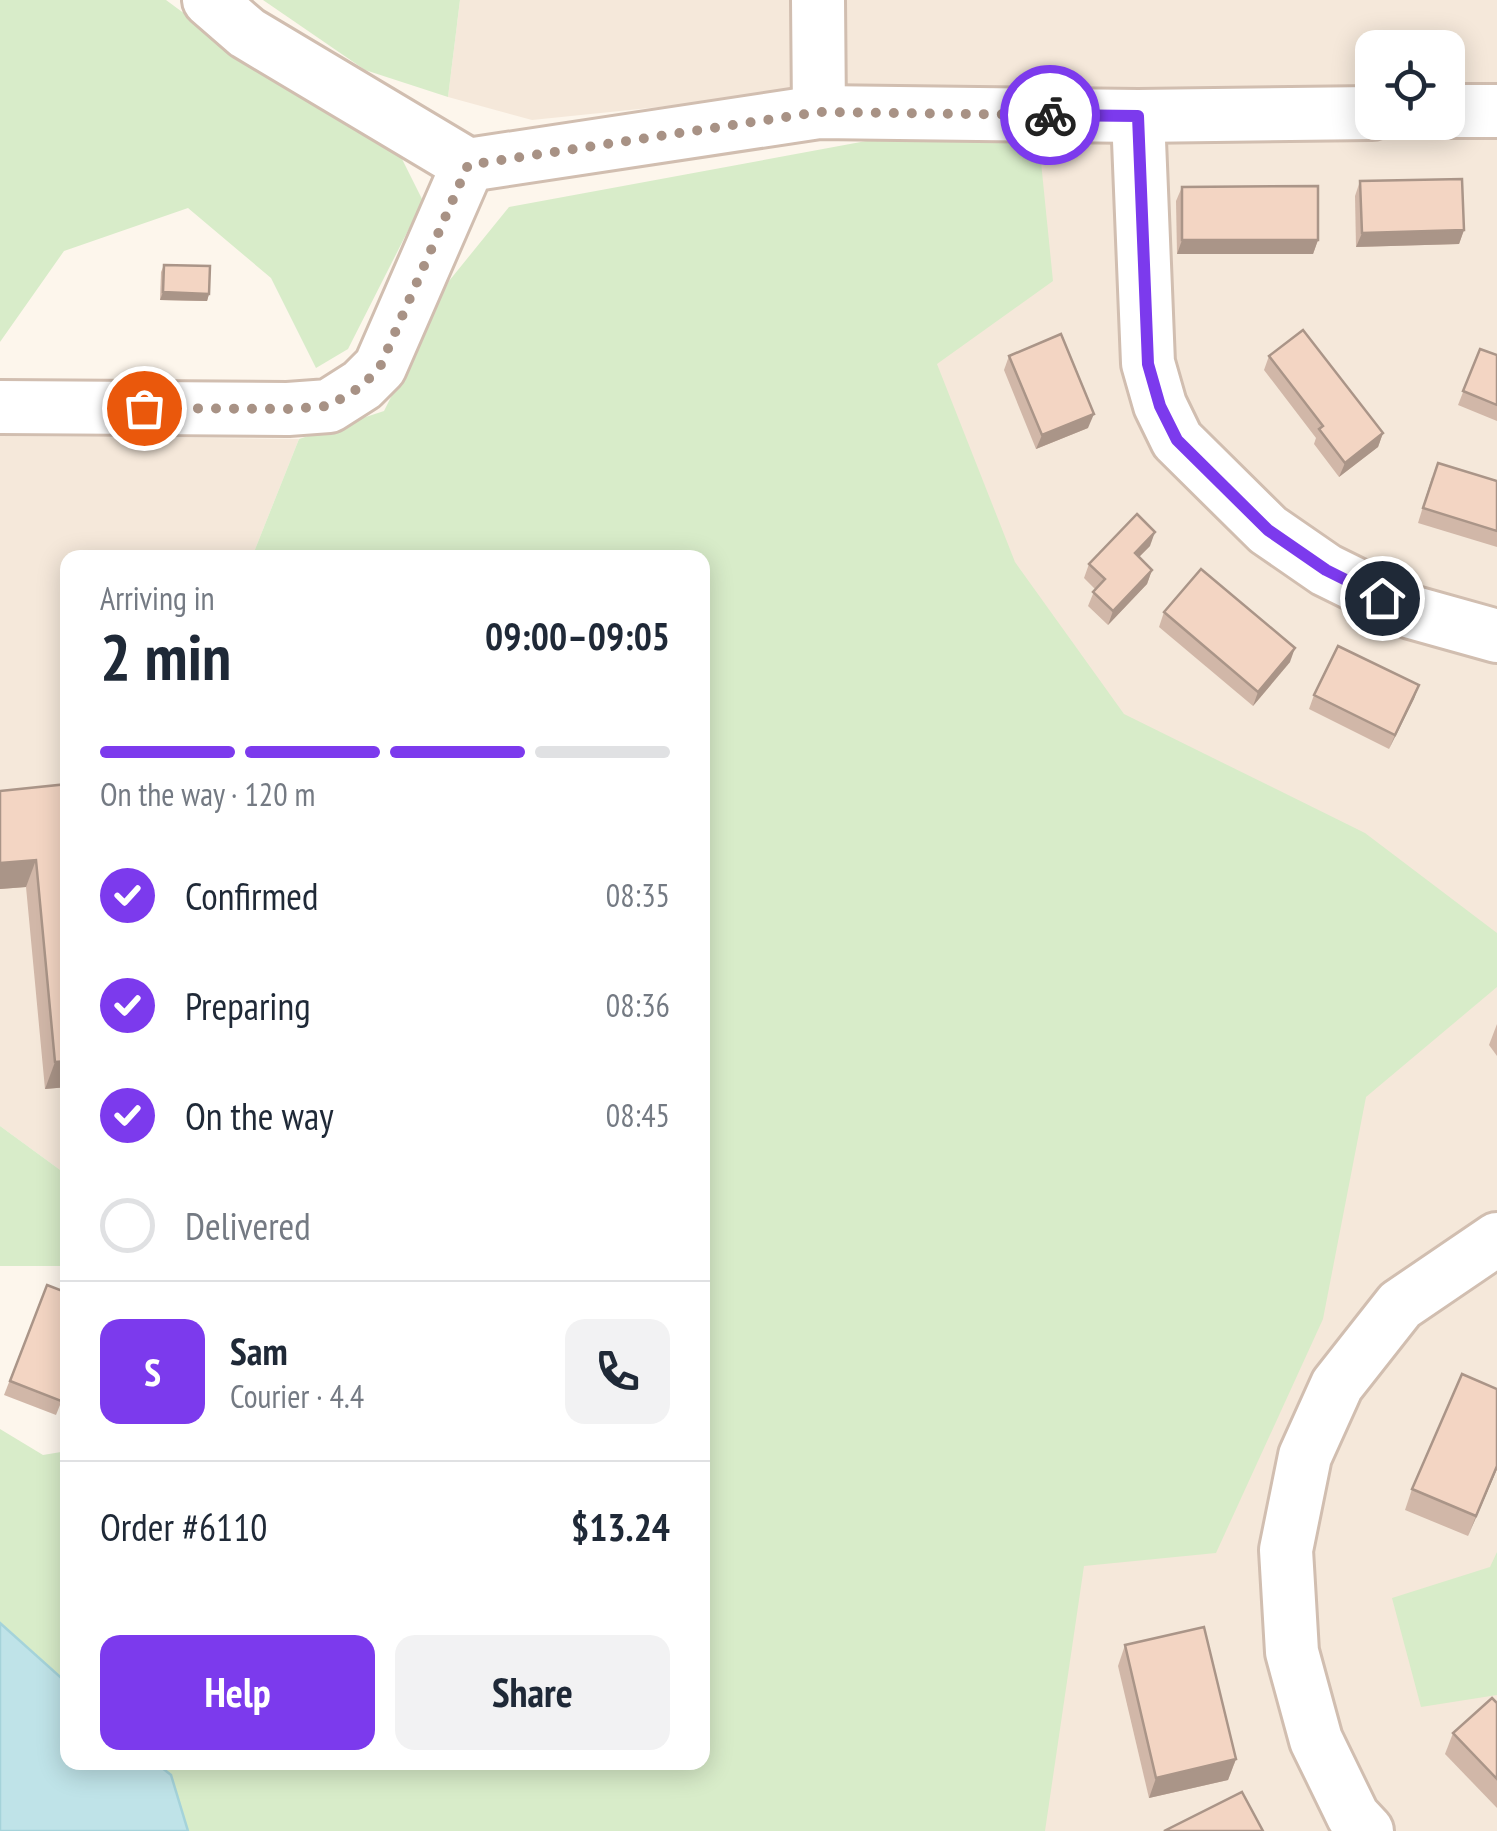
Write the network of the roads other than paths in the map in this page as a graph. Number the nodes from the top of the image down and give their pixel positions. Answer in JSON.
{"nodes":[{"id":1,"x":208,"y":0,"type":"edge"},
{"id":2,"x":818,"y":0,"type":"edge"},
{"id":3,"x":1497,"y":111,"type":"edge"},
{"id":4,"x":819,"y":112,"type":"junction"},
{"id":5,"x":1355,"y":112,"type":"edge"},
{"id":6,"x":1465,"y":112,"type":"edge"},
{"id":7,"x":1138,"y":116,"type":"junction"},
{"id":8,"x":468,"y":165,"type":"junction"},
{"id":9,"x":0,"y":407,"type":"edge"},
{"id":10,"x":1497,"y":636,"type":"edge"},
{"id":11,"x":1497,"y":1238,"type":"edge"},
{"id":12,"x":1367,"y":1831,"type":"edge"}],
"edges":[{"from":1,"to":8,"type":"street"},
{"from":2,"to":4,"type":"street"},
{"from":3,"to":6,"type":"street"},
{"from":4,"to":7,"type":"street"},
{"from":4,"to":8,"type":"street"},
{"from":5,"to":7,"type":"street"},
{"from":7,"to":10,"type":"street"},
{"from":8,"to":9,"type":"street"},
{"from":11,"to":12,"type":"street"}]}
